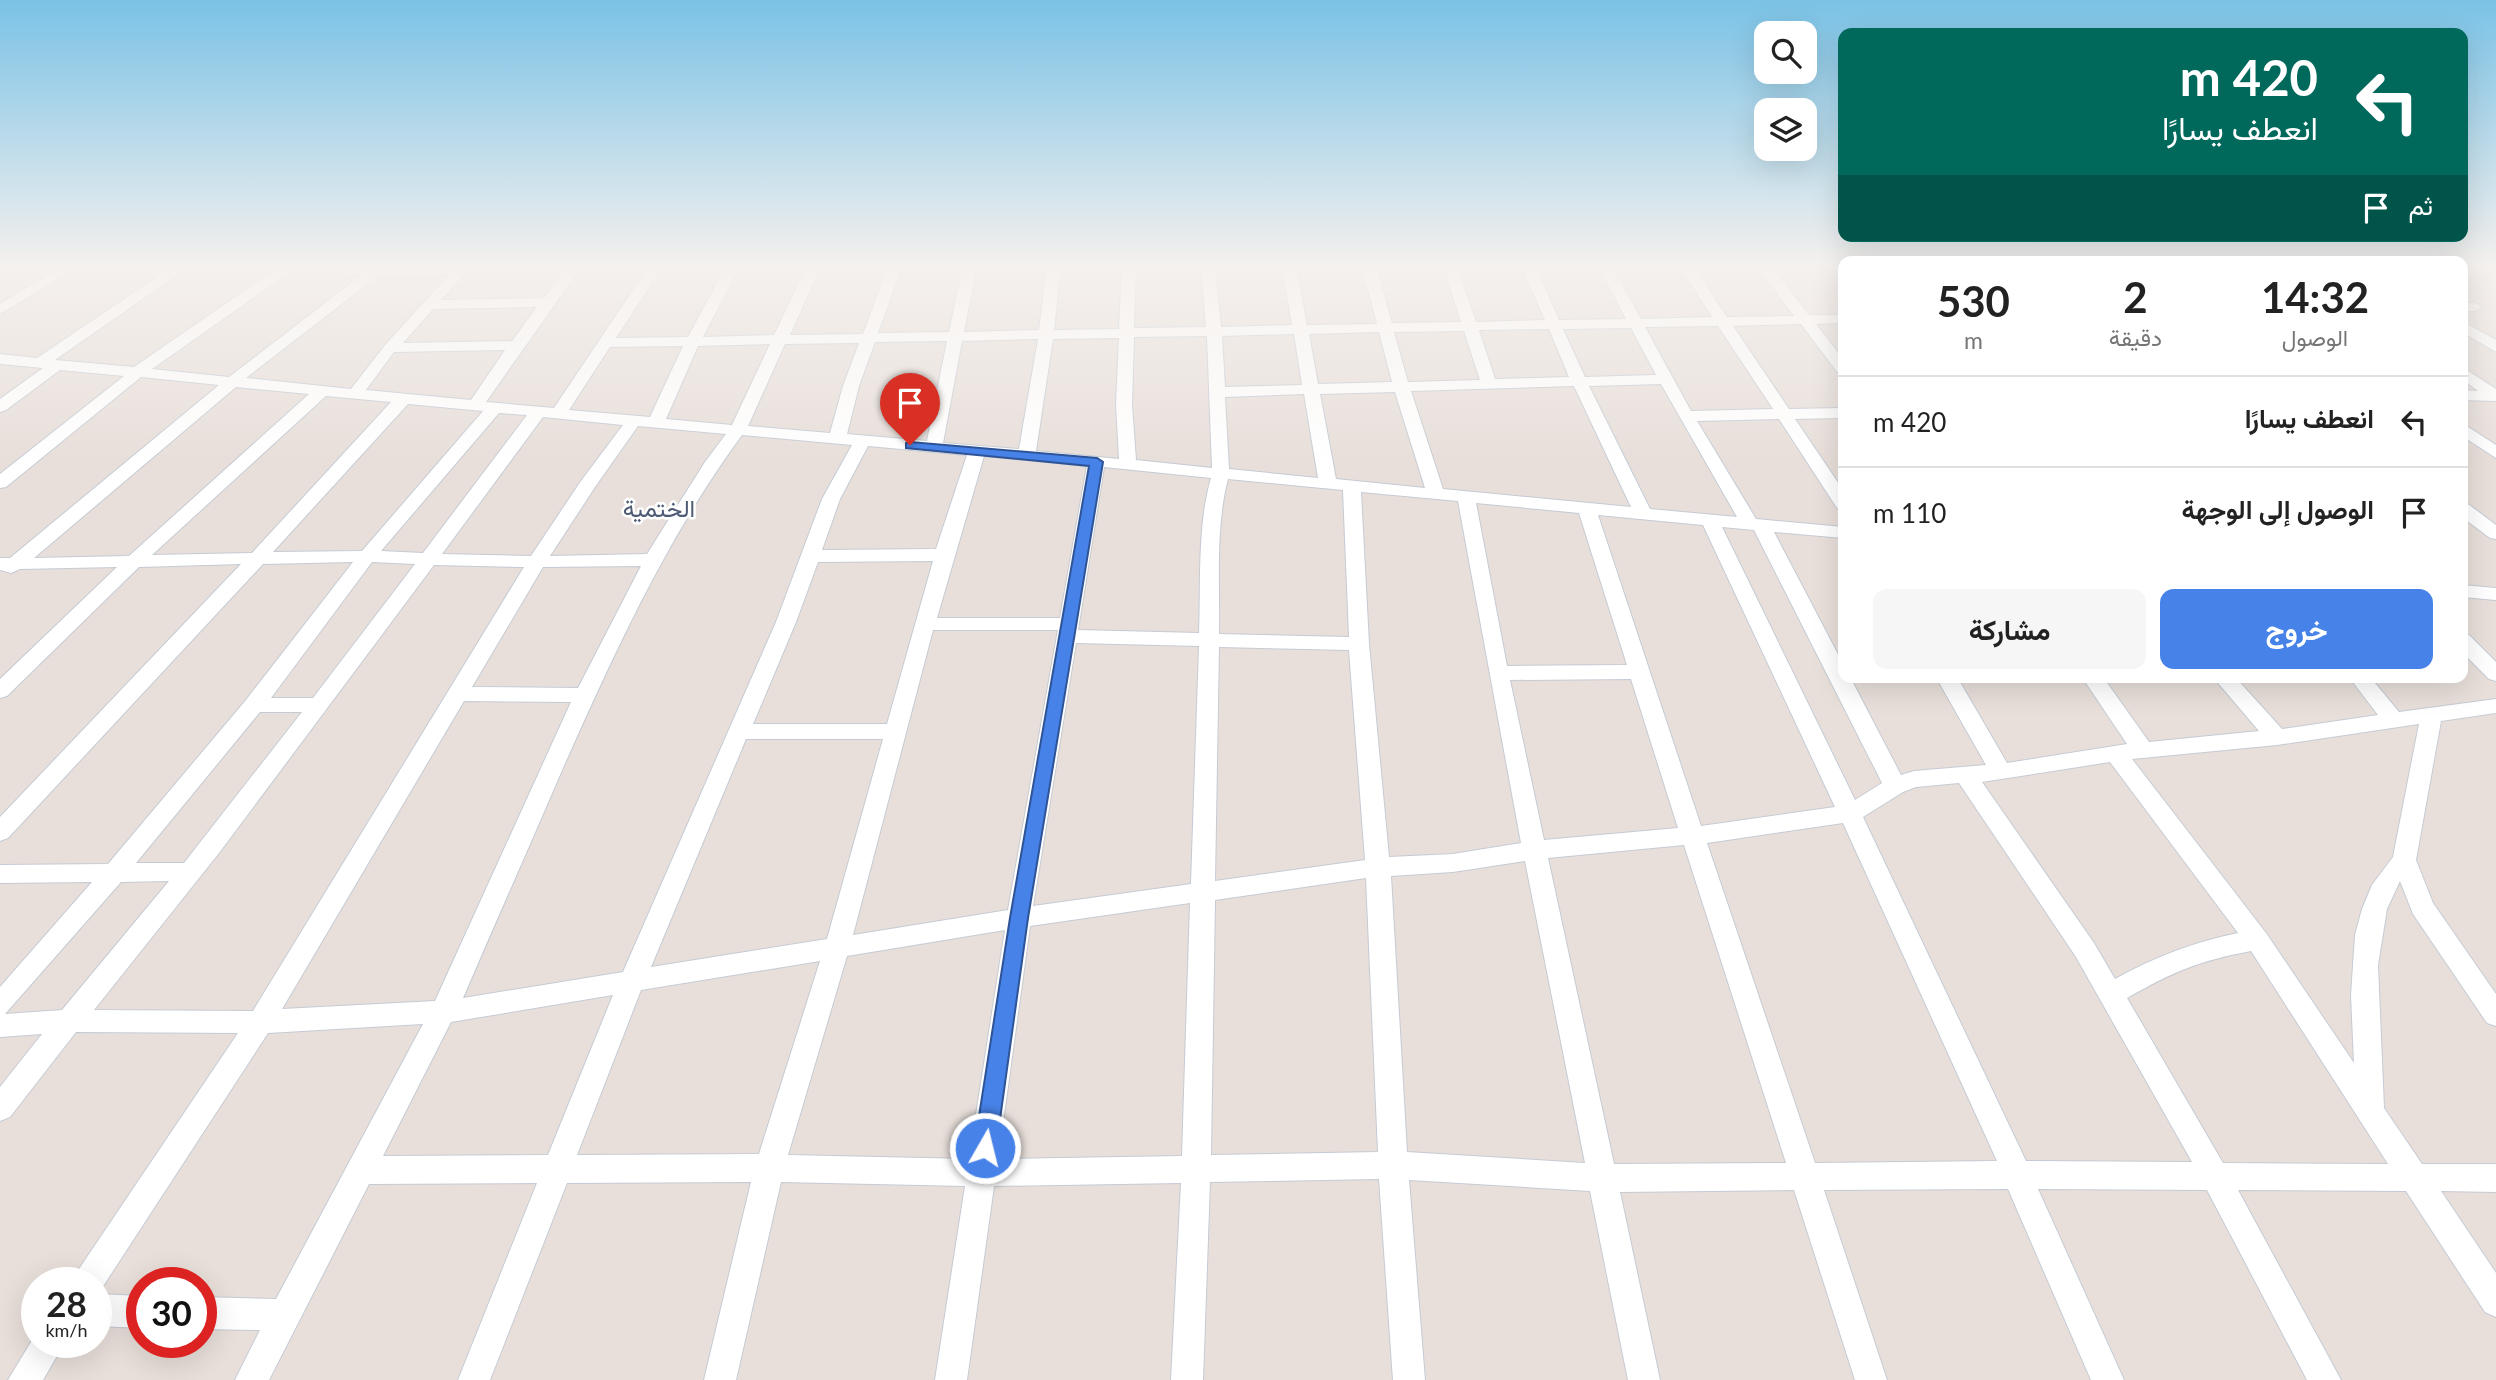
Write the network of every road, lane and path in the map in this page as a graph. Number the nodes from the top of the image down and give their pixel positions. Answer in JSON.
{"nodes":[{"id":1,"x":88,"y":330,"type":"edge"},
{"id":2,"x":197,"y":330,"type":"edge"},
{"id":3,"x":299,"y":330,"type":"edge"},
{"id":4,"x":406,"y":330,"type":"edge"},
{"id":5,"x":527,"y":330,"type":"edge"},
{"id":6,"x":613,"y":330,"type":"edge"},
{"id":7,"x":699,"y":330,"type":"edge"},
{"id":8,"x":784,"y":330,"type":"edge"},
{"id":9,"x":872,"y":330,"type":"edge"},
{"id":10,"x":958,"y":330,"type":"edge"},
{"id":11,"x":1047,"y":330,"type":"edge"},
{"id":12,"x":1126,"y":330,"type":"edge"},
{"id":13,"x":1327,"y":330,"type":"edge"},
{"id":14,"x":1385,"y":330,"type":"edge"},
{"id":15,"x":1472,"y":330,"type":"edge"},
{"id":16,"x":1556,"y":330,"type":"edge"},
{"id":17,"x":1639,"y":330,"type":"edge"},
{"id":18,"x":1728,"y":330,"type":"edge"},
{"id":19,"x":1813,"y":330,"type":"edge"},
{"id":20,"x":2470,"y":330,"type":"edge"},
{"id":21,"x":1302,"y":331,"type":"junction"},
{"id":22,"x":1214,"y":332,"type":"junction"},
{"id":23,"x":1126,"y":334,"type":"junction"},
{"id":24,"x":1046,"y":336,"type":"junction"},
{"id":25,"x":957,"y":338,"type":"junction"},
{"id":26,"x":869,"y":339,"type":"junction"},
{"id":27,"x":693,"y":341,"type":"junction"},
{"id":28,"x":779,"y":341,"type":"junction"},
{"id":29,"x":605,"y":343,"type":"junction"},
{"id":30,"x":516,"y":345,"type":"junction"},
{"id":31,"x":2496,"y":347,"type":"edge"},
{"id":32,"x":390,"y":348,"type":"junction"},
{"id":33,"x":0,"y":359,"type":"edge"},
{"id":34,"x":40,"y":363,"type":"junction"},
{"id":35,"x":1838,"y":363,"type":"edge"},
{"id":36,"x":58,"y":365,"type":"junction"},
{"id":37,"x":138,"y":372,"type":"junction"},
{"id":38,"x":2468,"y":376,"type":"edge"},
{"id":39,"x":1666,"y":379,"type":"junction"},
{"id":40,"x":233,"y":381,"type":"junction"},
{"id":41,"x":1578,"y":381,"type":"junction"},
{"id":42,"x":1489,"y":384,"type":"junction"},
{"id":43,"x":1401,"y":386,"type":"junction"},
{"id":44,"x":1310,"y":388,"type":"junction"},
{"id":45,"x":323,"y":390,"type":"junction"},
{"id":46,"x":1217,"y":392,"type":"junction"},
{"id":47,"x":356,"y":393,"type":"junction"},
{"id":48,"x":2468,"y":395,"type":"edge"},
{"id":49,"x":2496,"y":396,"type":"edge"},
{"id":50,"x":404,"y":398,"type":"junction"},
{"id":51,"x":486,"y":406,"type":"junction"},
{"id":52,"x":0,"y":407,"type":"edge"},
{"id":53,"x":549,"y":413,"type":"junction"},
{"id":54,"x":1838,"y":413,"type":"edge"},
{"id":55,"x":1781,"y":414,"type":"junction"},
{"id":56,"x":1686,"y":416,"type":"junction"},
{"id":57,"x":645,"y":422,"type":"junction"},
{"id":58,"x":738,"y":430,"type":"junction"},
{"id":59,"x":2468,"y":432,"type":"edge"},
{"id":60,"x":837,"y":439,"type":"junction"},
{"id":61,"x":862,"y":441,"type":"junction"},
{"id":62,"x":934,"y":447,"type":"junction"},
{"id":63,"x":977,"y":451,"type":"junction"},
{"id":64,"x":2496,"y":453,"type":"edge"},
{"id":65,"x":1027,"y":455,"type":"junction"},
{"id":66,"x":1097,"y":462,"type":"junction"},
{"id":67,"x":1128,"y":465,"type":"junction"},
{"id":68,"x":1221,"y":475,"type":"junction"},
{"id":69,"x":0,"y":483,"type":"edge"},
{"id":70,"x":1340,"y":486,"type":"junction"},
{"id":71,"x":1436,"y":495,"type":"junction"},
{"id":72,"x":1838,"y":497,"type":"edge"},
{"id":73,"x":1466,"y":498,"type":"junction"},
{"id":74,"x":1587,"y":509,"type":"junction"},
{"id":75,"x":2468,"y":513,"type":"edge"},
{"id":76,"x":1643,"y":514,"type":"junction"},
{"id":77,"x":1710,"y":520,"type":"junction"},
{"id":78,"x":1755,"y":525,"type":"junction"},
{"id":79,"x":1838,"y":533,"type":"edge"},
{"id":80,"x":2496,"y":534,"type":"edge"},
{"id":81,"x":944,"y":555,"type":"junction"},
{"id":82,"x":368,"y":556,"type":"junction"},
{"id":83,"x":808,"y":556,"type":"junction"},
{"id":84,"x":430,"y":559,"type":"junction"},
{"id":85,"x":538,"y":560,"type":"junction"},
{"id":86,"x":653,"y":560,"type":"junction"},
{"id":87,"x":255,"y":561,"type":"junction"},
{"id":88,"x":132,"y":563,"type":"junction"},
{"id":89,"x":7,"y":564,"type":"edge"},
{"id":90,"x":0,"y":577,"type":"edge"},
{"id":91,"x":2468,"y":592,"type":"edge"},
{"id":92,"x":2496,"y":594,"type":"edge"},
{"id":93,"x":924,"y":624,"type":"junction"},
{"id":94,"x":1067,"y":630,"type":"junction"},
{"id":95,"x":1209,"y":640,"type":"junction"},
{"id":96,"x":1359,"y":644,"type":"junction"},
{"id":97,"x":2468,"y":646,"type":"edge"},
{"id":98,"x":1639,"y":672,"type":"junction"},
{"id":99,"x":1498,"y":673,"type":"junction"},
{"id":100,"x":2496,"y":674,"type":"edge"},
{"id":101,"x":1838,"y":680,"type":"edge"},
{"id":102,"x":1840,"y":683,"type":"edge"},
{"id":103,"x":1949,"y":683,"type":"edge"},
{"id":104,"x":2096,"y":683,"type":"edge"},
{"id":105,"x":2228,"y":683,"type":"edge"},
{"id":106,"x":2364,"y":683,"type":"edge"},
{"id":107,"x":0,"y":691,"type":"edge"},
{"id":108,"x":458,"y":694,"type":"junction"},
{"id":109,"x":585,"y":695,"type":"junction"},
{"id":110,"x":254,"y":705,"type":"junction"},
{"id":111,"x":319,"y":705,"type":"junction"},
{"id":112,"x":2496,"y":706,"type":"edge"},
{"id":113,"x":2431,"y":716,"type":"junction"},
{"id":114,"x":2394,"y":721,"type":"junction"},
{"id":115,"x":897,"y":731,"type":"junction"},
{"id":116,"x":739,"y":732,"type":"junction"},
{"id":117,"x":2277,"y":737,"type":"junction"},
{"id":118,"x":2143,"y":750,"type":"junction"},
{"id":119,"x":2115,"y":753,"type":"junction"},
{"id":120,"x":2001,"y":772,"type":"junction"},
{"id":121,"x":1965,"y":775,"type":"junction"},
{"id":122,"x":1895,"y":786,"type":"junction"},
{"id":123,"x":1851,"y":813,"type":"junction"},
{"id":124,"x":0,"y":832,"type":"edge"},
{"id":125,"x":1691,"y":836,"type":"junction"},
{"id":126,"x":1537,"y":850,"type":"junction"},
{"id":127,"x":2404,"y":860,"type":"junction"},
{"id":128,"x":1378,"y":867,"type":"junction"},
{"id":129,"x":190,"y":872,"type":"junction"},
{"id":130,"x":115,"y":873,"type":"junction"},
{"id":131,"x":0,"y":874,"type":"edge"},
{"id":132,"x":1202,"y":892,"type":"junction"},
{"id":133,"x":1019,"y":918,"type":"junction"},
{"id":134,"x":2257,"y":940,"type":"junction"},
{"id":135,"x":837,"y":947,"type":"junction"},
{"id":136,"x":631,"y":983,"type":"junction"},
{"id":137,"x":2111,"y":994,"type":"junction"},
{"id":138,"x":0,"y":1005,"type":"edge"},
{"id":139,"x":443,"y":1012,"type":"junction"},
{"id":140,"x":2496,"y":1015,"type":"edge"},
{"id":141,"x":68,"y":1021,"type":"junction"},
{"id":142,"x":260,"y":1022,"type":"junction"},
{"id":143,"x":0,"y":1026,"type":"edge"},
{"id":144,"x":0,"y":1108,"type":"edge"},
{"id":145,"x":2370,"y":1110,"type":"junction"},
{"id":146,"x":1392,"y":1165,"type":"junction"},
{"id":147,"x":558,"y":1168,"type":"junction"},
{"id":148,"x":769,"y":1168,"type":"junction"},
{"id":149,"x":1196,"y":1169,"type":"junction"},
{"id":150,"x":361,"y":1170,"type":"junction"},
{"id":151,"x":981,"y":1173,"type":"junction"},
{"id":152,"x":2019,"y":1175,"type":"junction"},
{"id":153,"x":2215,"y":1176,"type":"junction"},
{"id":154,"x":2412,"y":1177,"type":"junction"},
{"id":155,"x":1603,"y":1178,"type":"junction"},
{"id":156,"x":1806,"y":1178,"type":"junction"},
{"id":157,"x":2496,"y":1178,"type":"edge"},
{"id":158,"x":99,"y":1267,"type":"edge"},
{"id":159,"x":2496,"y":1301,"type":"edge"},
{"id":160,"x":217,"y":1313,"type":"edge"},
{"id":161,"x":285,"y":1315,"type":"junction"},
{"id":162,"x":38,"y":1358,"type":"edge"},
{"id":163,"x":24,"y":1380,"type":"edge"},
{"id":164,"x":251,"y":1380,"type":"edge"},
{"id":165,"x":474,"y":1380,"type":"edge"},
{"id":166,"x":720,"y":1380,"type":"edge"},
{"id":167,"x":951,"y":1380,"type":"edge"},
{"id":168,"x":1187,"y":1380,"type":"edge"},
{"id":169,"x":1409,"y":1380,"type":"edge"},
{"id":170,"x":1644,"y":1380,"type":"edge"},
{"id":171,"x":1871,"y":1380,"type":"edge"},
{"id":172,"x":2108,"y":1380,"type":"edge"},
{"id":173,"x":2325,"y":1380,"type":"edge"}],
"edges":[{"from":1,"to":34,"type":"street"},
{"from":2,"to":37,"type":"street"},
{"from":3,"to":40,"type":"street"},
{"from":4,"to":32,"type":"street"},
{"from":5,"to":30,"type":"street"},
{"from":6,"to":29,"type":"street"},
{"from":7,"to":27,"type":"street"},
{"from":8,"to":28,"type":"street"},
{"from":9,"to":26,"type":"street"},
{"from":10,"to":25,"type":"street"},
{"from":11,"to":24,"type":"street"},
{"from":12,"to":23,"type":"street"},
{"from":13,"to":21,"type":"street"},
{"from":14,"to":43,"type":"street"},
{"from":15,"to":42,"type":"street"},
{"from":16,"to":41,"type":"street"},
{"from":17,"to":39,"type":"street"},
{"from":18,"to":55,"type":"street"},
{"from":19,"to":35,"type":"street"},
{"from":20,"to":31,"type":"street"},
{"from":21,"to":22,"type":"street"},
{"from":21,"to":44,"type":"street"},
{"from":22,"to":23,"type":"street"},
{"from":22,"to":46,"type":"street"},
{"from":23,"to":24,"type":"street"},
{"from":23,"to":67,"type":"street"},
{"from":24,"to":25,"type":"street"},
{"from":24,"to":65,"type":"street"},
{"from":25,"to":26,"type":"street"},
{"from":25,"to":62,"type":"street"},
{"from":26,"to":28,"type":"street"},
{"from":26,"to":60,"type":"street"},
{"from":27,"to":28,"type":"street"},
{"from":27,"to":29,"type":"street"},
{"from":27,"to":57,"type":"street"},
{"from":28,"to":58,"type":"street"},
{"from":29,"to":53,"type":"street"},
{"from":30,"to":32,"type":"street"},
{"from":30,"to":51,"type":"street"},
{"from":32,"to":47,"type":"street"},
{"from":33,"to":34,"type":"street"},
{"from":34,"to":36,"type":"street"},
{"from":36,"to":37,"type":"street"},
{"from":36,"to":52,"type":"street"},
{"from":37,"to":40,"type":"street"},
{"from":37,"to":69,"type":"street"},
{"from":38,"to":49,"type":"street"},
{"from":39,"to":41,"type":"street"},
{"from":39,"to":56,"type":"street"},
{"from":40,"to":45,"type":"street"},
{"from":40,"to":89,"type":"street"},
{"from":41,"to":42,"type":"street"},
{"from":41,"to":76,"type":"street"},
{"from":42,"to":43,"type":"street"},
{"from":43,"to":44,"type":"street"},
{"from":43,"to":71,"type":"street"},
{"from":44,"to":46,"type":"street"},
{"from":44,"to":70,"type":"street"},
{"from":45,"to":47,"type":"street"},
{"from":45,"to":88,"type":"street"},
{"from":46,"to":68,"type":"street"},
{"from":47,"to":50,"type":"street"},
{"from":48,"to":49,"type":"street"},
{"from":50,"to":51,"type":"street"},
{"from":50,"to":87,"type":"street"},
{"from":51,"to":53,"type":"street"},
{"from":51,"to":82,"type":"street"},
{"from":53,"to":57,"type":"street"},
{"from":53,"to":84,"type":"street"},
{"from":54,"to":55,"type":"street"},
{"from":55,"to":56,"type":"street"},
{"from":55,"to":72,"type":"street"},
{"from":56,"to":78,"type":"street"},
{"from":57,"to":58,"type":"street"},
{"from":57,"to":85,"type":"street"},
{"from":58,"to":60,"type":"street"},
{"from":58,"to":86,"type":"street"},
{"from":59,"to":64,"type":"street"},
{"from":60,"to":61,"type":"street"},
{"from":61,"to":62,"type":"street"},
{"from":61,"to":83,"type":"street"},
{"from":62,"to":63,"type":"street"},
{"from":63,"to":65,"type":"street"},
{"from":63,"to":81,"type":"street"},
{"from":65,"to":66,"type":"street"},
{"from":66,"to":67,"type":"street"},
{"from":66,"to":94,"type":"street"},
{"from":67,"to":68,"type":"street"},
{"from":68,"to":70,"type":"street"},
{"from":68,"to":95,"type":"street"},
{"from":70,"to":71,"type":"street"},
{"from":70,"to":96,"type":"street"},
{"from":71,"to":73,"type":"street"},
{"from":73,"to":74,"type":"street"},
{"from":73,"to":99,"type":"street"},
{"from":74,"to":76,"type":"street"},
{"from":74,"to":98,"type":"street"},
{"from":75,"to":80,"type":"street"},
{"from":76,"to":77,"type":"street"},
{"from":77,"to":78,"type":"street"},
{"from":77,"to":123,"type":"street"},
{"from":78,"to":79,"type":"street"},
{"from":78,"to":101,"type":"street"},
{"from":81,"to":83,"type":"street"},
{"from":81,"to":93,"type":"street"},
{"from":82,"to":84,"type":"street"},
{"from":82,"to":87,"type":"street"},
{"from":82,"to":110,"type":"street"},
{"from":83,"to":116,"type":"street"},
{"from":84,"to":85,"type":"street"},
{"from":84,"to":111,"type":"street"},
{"from":85,"to":86,"type":"street"},
{"from":85,"to":108,"type":"street"},
{"from":86,"to":109,"type":"street"},
{"from":87,"to":88,"type":"street"},
{"from":87,"to":124,"type":"street"},
{"from":88,"to":89,"type":"street"},
{"from":88,"to":107,"type":"street"},
{"from":89,"to":90,"type":"street"},
{"from":91,"to":92,"type":"street"},
{"from":93,"to":94,"type":"street"},
{"from":93,"to":115,"type":"street"},
{"from":94,"to":95,"type":"street"},
{"from":94,"to":133,"type":"street"},
{"from":95,"to":96,"type":"street"},
{"from":95,"to":132,"type":"street"},
{"from":96,"to":128,"type":"street"},
{"from":97,"to":100,"type":"street"},
{"from":98,"to":99,"type":"street"},
{"from":98,"to":125,"type":"street"},
{"from":99,"to":126,"type":"street"},
{"from":102,"to":122,"type":"street"},
{"from":103,"to":120,"type":"street"},
{"from":104,"to":118,"type":"street"},
{"from":105,"to":117,"type":"street"},
{"from":106,"to":114,"type":"street"},
{"from":108,"to":109,"type":"street"},
{"from":108,"to":142,"type":"street"},
{"from":109,"to":139,"type":"street"},
{"from":110,"to":111,"type":"street"},
{"from":110,"to":130,"type":"street"},
{"from":111,"to":129,"type":"street"},
{"from":112,"to":113,"type":"street"},
{"from":113,"to":114,"type":"street"},
{"from":113,"to":127,"type":"street"},
{"from":114,"to":117,"type":"street"},
{"from":115,"to":116,"type":"street"},
{"from":115,"to":135,"type":"street"},
{"from":116,"to":136,"type":"street"},
{"from":117,"to":118,"type":"street"},
{"from":118,"to":119,"type":"street"},
{"from":119,"to":120,"type":"street"},
{"from":119,"to":134,"type":"street"},
{"from":120,"to":121,"type":"street"},
{"from":121,"to":122,"type":"street"},
{"from":121,"to":137,"type":"street"},
{"from":122,"to":123,"type":"street"},
{"from":123,"to":125,"type":"street"},
{"from":123,"to":152,"type":"street"},
{"from":125,"to":126,"type":"street"},
{"from":125,"to":156,"type":"street"},
{"from":126,"to":128,"type":"street"},
{"from":126,"to":155,"type":"street"},
{"from":127,"to":140,"type":"street"},
{"from":127,"to":145,"type":"street"},
{"from":128,"to":132,"type":"street"},
{"from":128,"to":146,"type":"street"},
{"from":129,"to":130,"type":"street"},
{"from":129,"to":141,"type":"street"},
{"from":130,"to":131,"type":"street"},
{"from":130,"to":138,"type":"street"},
{"from":132,"to":133,"type":"street"},
{"from":132,"to":149,"type":"street"},
{"from":133,"to":135,"type":"street"},
{"from":133,"to":151,"type":"street"},
{"from":134,"to":137,"type":"street"},
{"from":134,"to":145,"type":"street"},
{"from":135,"to":136,"type":"street"},
{"from":135,"to":148,"type":"street"},
{"from":136,"to":139,"type":"street"},
{"from":136,"to":147,"type":"street"},
{"from":137,"to":153,"type":"street"},
{"from":139,"to":142,"type":"street"},
{"from":139,"to":150,"type":"street"},
{"from":141,"to":142,"type":"street"},
{"from":141,"to":143,"type":"street"},
{"from":141,"to":144,"type":"street"},
{"from":142,"to":158,"type":"street"},
{"from":145,"to":154,"type":"street"},
{"from":146,"to":149,"type":"street"},
{"from":146,"to":155,"type":"street"},
{"from":146,"to":169,"type":"street"},
{"from":147,"to":148,"type":"street"},
{"from":147,"to":150,"type":"street"},
{"from":147,"to":165,"type":"street"},
{"from":148,"to":151,"type":"street"},
{"from":148,"to":166,"type":"street"},
{"from":149,"to":151,"type":"street"},
{"from":149,"to":168,"type":"street"},
{"from":150,"to":161,"type":"street"},
{"from":151,"to":167,"type":"street"},
{"from":152,"to":153,"type":"street"},
{"from":152,"to":156,"type":"street"},
{"from":152,"to":172,"type":"street"},
{"from":153,"to":154,"type":"street"},
{"from":153,"to":173,"type":"street"},
{"from":154,"to":157,"type":"street"},
{"from":154,"to":159,"type":"street"},
{"from":155,"to":156,"type":"street"},
{"from":155,"to":170,"type":"street"},
{"from":156,"to":171,"type":"street"},
{"from":160,"to":161,"type":"street"},
{"from":161,"to":164,"type":"street"},
{"from":162,"to":163,"type":"street"}]}
